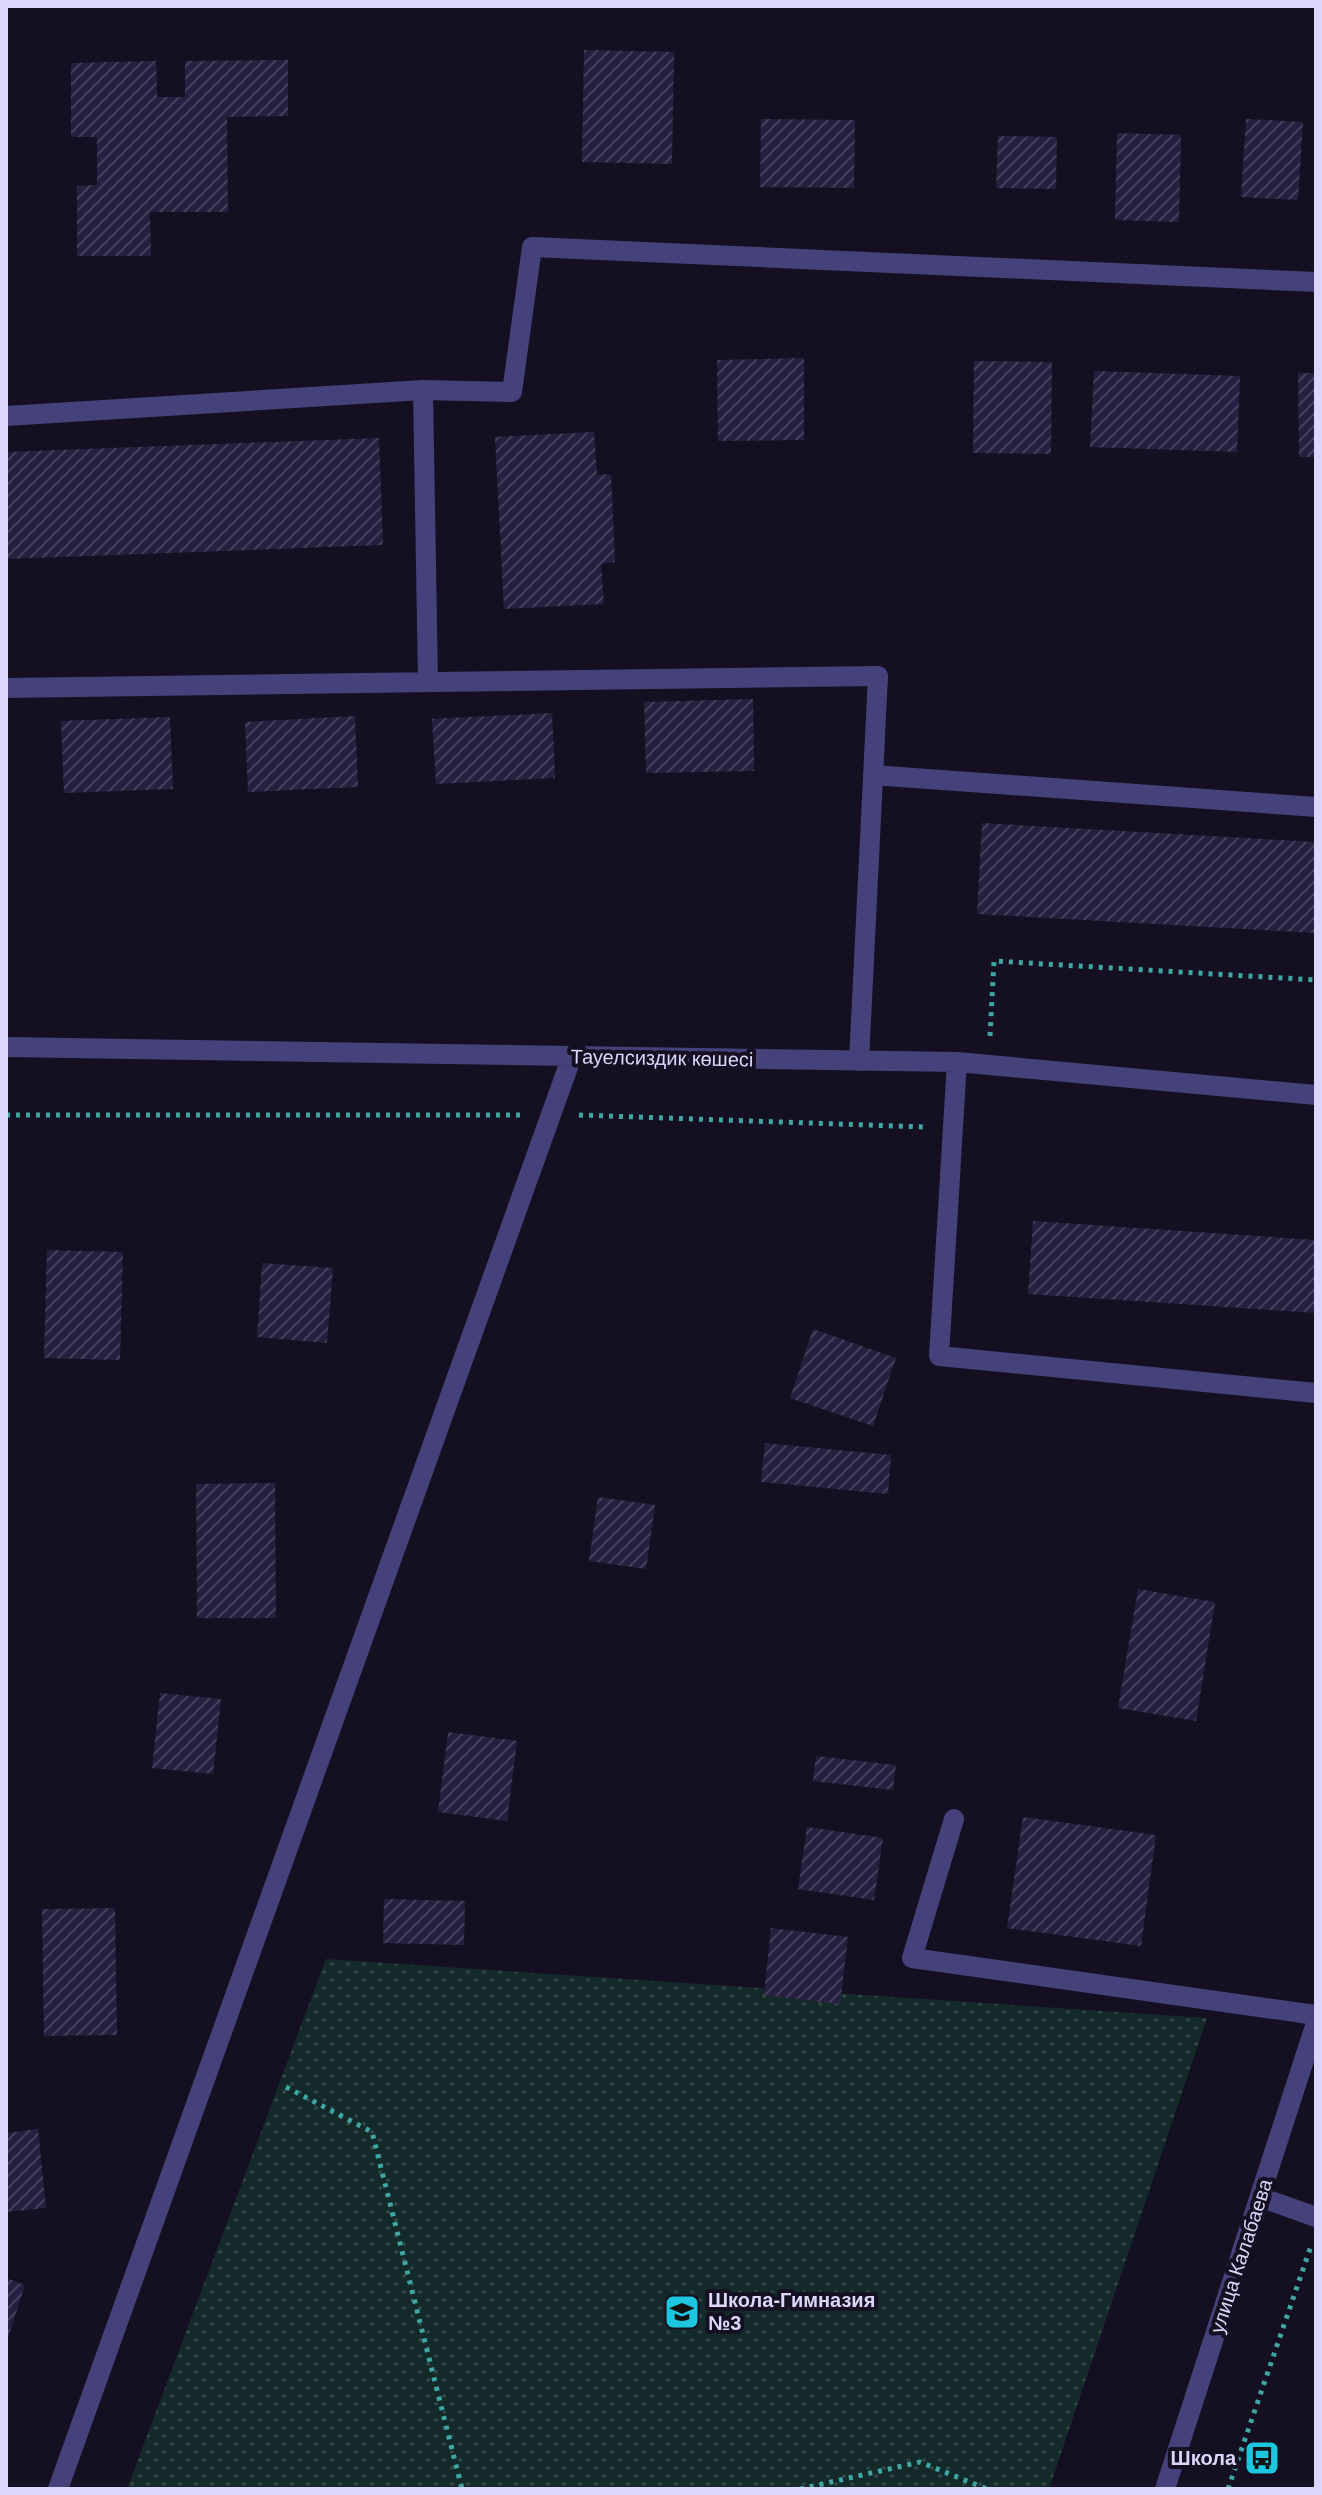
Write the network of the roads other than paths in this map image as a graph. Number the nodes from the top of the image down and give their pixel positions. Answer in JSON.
{"nodes":[{"id":1,"x":1316,"y":282,"type":"edge"},
{"id":2,"x":423,"y":390,"type":"junction"},
{"id":3,"x":6,"y":416,"type":"edge"},
{"id":4,"x":428,"y":682,"type":"junction"},
{"id":5,"x":6,"y":688,"type":"edge"},
{"id":6,"x":873,"y":775,"type":"junction"},
{"id":7,"x":1316,"y":807,"type":"edge"},
{"id":8,"x":6,"y":1047,"type":"edge"},
{"id":9,"x":572,"y":1056,"type":"junction"},
{"id":10,"x":859,"y":1061,"type":"junction"},
{"id":11,"x":957,"y":1062,"type":"junction"},
{"id":12,"x":1316,"y":1095,"type":"edge"},
{"id":13,"x":1316,"y":1393,"type":"edge"},
{"id":14,"x":954,"y":1819,"type":"dead end"},
{"id":15,"x":1316,"y":2015,"type":"edge"},
{"id":16,"x":1316,"y":2023,"type":"edge"},
{"id":17,"x":1260,"y":2197,"type":"junction"},
{"id":18,"x":1316,"y":2217,"type":"edge"},
{"id":19,"x":58,"y":2489,"type":"edge"},
{"id":20,"x":1165,"y":2489,"type":"edge"}],
"edges":[{"from":1,"to":2,"type":"street"},
{"from":2,"to":3,"type":"street"},
{"from":2,"to":4,"type":"street"},
{"from":4,"to":5,"type":"street"},
{"from":4,"to":6,"type":"street"},
{"from":6,"to":7,"type":"street"},
{"from":6,"to":10,"type":"street"},
{"from":8,"to":9,"type":"street","name":"Тауелсиздик көшесі"},
{"from":9,"to":10,"type":"street","name":"Тауелсиздик көшесі"},
{"from":9,"to":19,"type":"street"},
{"from":10,"to":11,"type":"street","name":"Тауелсиздик көшесі"},
{"from":11,"to":12,"type":"street","name":"Тауелсиздик көшесі"},
{"from":11,"to":13,"type":"street"},
{"from":14,"to":15,"type":"street"},
{"from":16,"to":17,"type":"street","name":"улица Калабаева"},
{"from":17,"to":18,"type":"street"},
{"from":17,"to":20,"type":"street","name":"улица Калабаева"}]}
